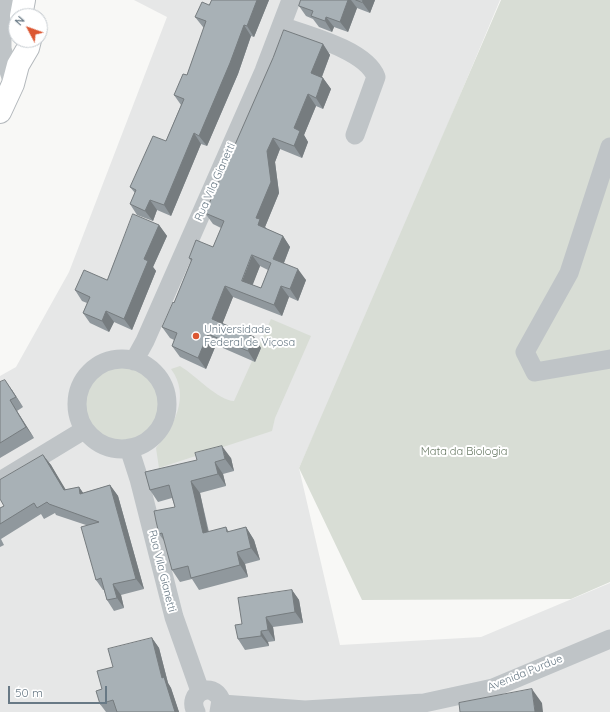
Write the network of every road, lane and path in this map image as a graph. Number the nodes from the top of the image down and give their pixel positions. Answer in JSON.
{"nodes":[{"id":1,"x":9,"y":0,"type":"edge"},
{"id":2,"x":291,"y":0,"type":"edge"},
{"id":3,"x":281,"y":26,"type":"junction"},
{"id":4,"x":16,"y":48,"type":"edge"},
{"id":5,"x":28,"y":48,"type":"edge"},
{"id":6,"x":15,"y":74,"type":"junction"},
{"id":7,"x":0,"y":112,"type":"edge"},
{"id":8,"x":355,"y":136,"type":"dead end"},
{"id":9,"x":610,"y":147,"type":"edge"},
{"id":10,"x":610,"y":359,"type":"edge"},
{"id":11,"x":134,"y":361,"type":"junction"},
{"id":12,"x":84,"y":430,"type":"junction"},
{"id":13,"x":129,"y":448,"type":"junction"},
{"id":14,"x":0,"y":481,"type":"edge"},
{"id":15,"x":610,"y":639,"type":"edge"},
{"id":16,"x":200,"y":691,"type":"junction"},
{"id":17,"x":220,"y":708,"type":"edge"},
{"id":18,"x":196,"y":712,"type":"edge"}],
"edges":[{"from":1,"to":6,"type":"street"},
{"from":2,"to":3,"type":"street","name":"Rua Vila Gianetti"},
{"from":3,"to":8,"type":"street"},
{"from":3,"to":11,"type":"street","name":"Rua Vila Gianetti"},
{"from":4,"to":6,"type":"main road"},
{"from":5,"to":6,"type":"main road"},
{"from":6,"to":7,"type":"main road"},
{"from":9,"to":10,"type":"street"},
{"from":11,"to":12,"type":"street"},
{"from":11,"to":13,"type":"street"},
{"from":12,"to":13,"type":"street"},
{"from":12,"to":14,"type":"street"},
{"from":13,"to":16,"type":"street","name":"Rua Vila Gianetti"},
{"from":15,"to":17,"type":"street","name":"Avenida Purdue"},
{"from":16,"to":17,"type":"street"},
{"from":16,"to":18,"type":"street"}]}
